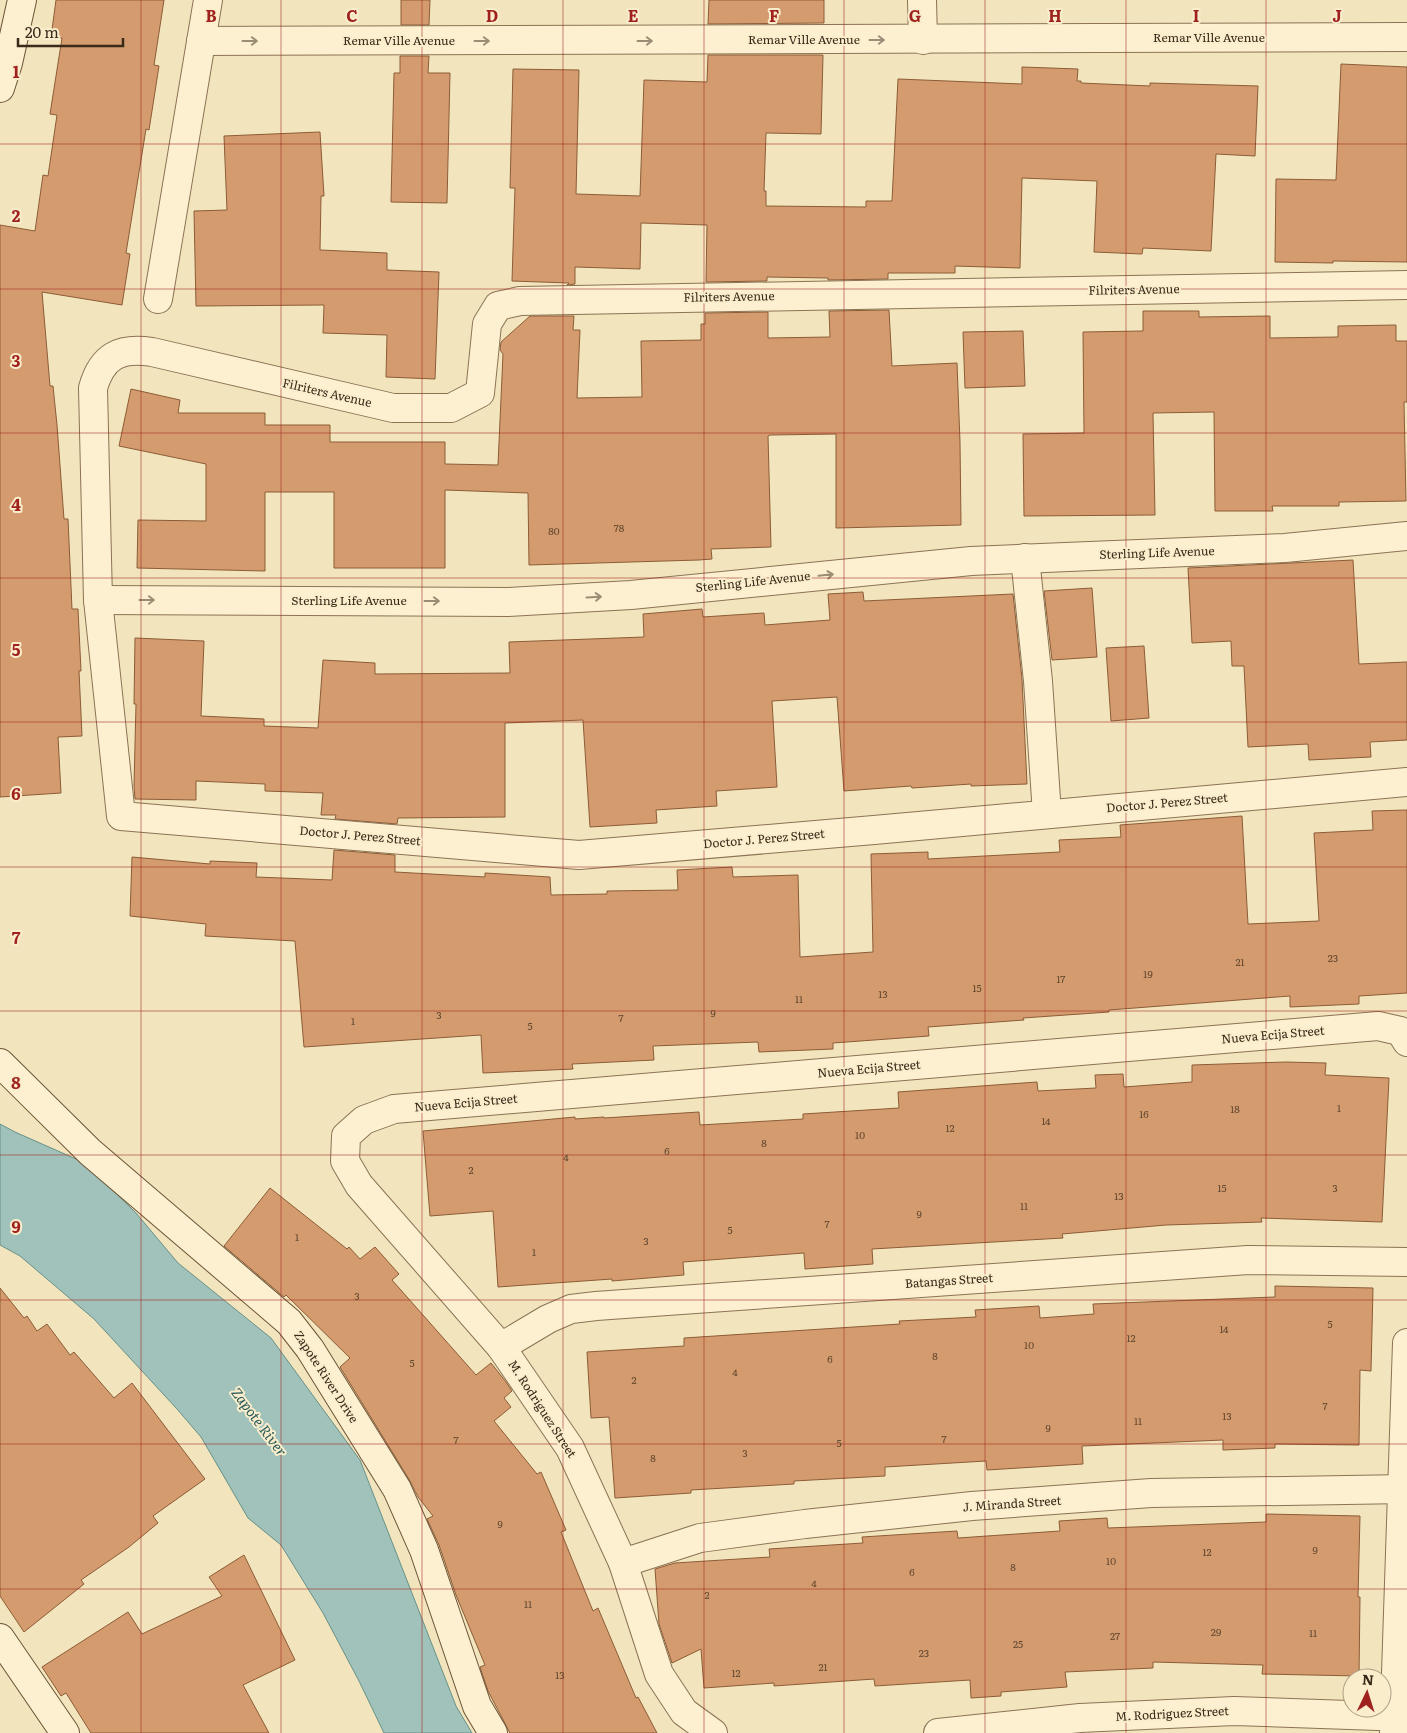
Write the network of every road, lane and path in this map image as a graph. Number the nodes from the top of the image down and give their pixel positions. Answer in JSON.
{"nodes":[{"id":1,"x":22,"y":0,"type":"edge"},
{"id":2,"x":208,"y":0,"type":"edge"},
{"id":3,"x":922,"y":0,"type":"edge"},
{"id":4,"x":1407,"y":37,"type":"edge"},
{"id":5,"x":923,"y":40,"type":"junction"},
{"id":6,"x":201,"y":41,"type":"junction"},
{"id":7,"x":0,"y":88,"type":"edge"},
{"id":8,"x":1407,"y":285,"type":"edge"},
{"id":9,"x":158,"y":299,"type":"dead end"},
{"id":10,"x":1407,"y":536,"type":"edge"},
{"id":11,"x":1025,"y":558,"type":"junction"},
{"id":12,"x":98,"y":600,"type":"junction"},
{"id":13,"x":1407,"y":782,"type":"edge"},
{"id":14,"x":1047,"y":814,"type":"junction"},
{"id":15,"x":1404,"y":1036,"type":"edge"},
{"id":16,"x":0,"y":1063,"type":"edge"},
{"id":17,"x":346,"y":1136,"type":"joint"},
{"id":18,"x":1407,"y":1262,"type":"edge"},
{"id":19,"x":1407,"y":1343,"type":"edge"},
{"id":20,"x":501,"y":1347,"type":"junction"},
{"id":21,"x":1404,"y":1489,"type":"edge"},
{"id":22,"x":623,"y":1563,"type":"junction"},
{"id":23,"x":0,"y":1638,"type":"edge"},
{"id":24,"x":1399,"y":1722,"type":"edge"},
{"id":25,"x":65,"y":1733,"type":"edge"},
{"id":26,"x":493,"y":1733,"type":"edge"},
{"id":27,"x":713,"y":1733,"type":"edge"},
{"id":28,"x":938,"y":1733,"type":"edge"}],
"edges":[{"from":1,"to":7,"type":"street"},
{"from":2,"to":6,"type":"street"},
{"from":3,"to":5,"type":"street"},
{"from":4,"to":5,"type":"street","name":"Remar Ville Avenue"},
{"from":6,"to":5,"type":"street","name":"Remar Ville Avenue","one_way":true},
{"from":6,"to":9,"type":"street"},
{"from":8,"to":12,"type":"street","name":"Filriters Avenue"},
{"from":10,"to":11,"type":"street","name":"Sterling Life Avenue"},
{"from":12,"to":11,"type":"street","name":"Sterling Life Avenue","one_way":true},
{"from":11,"to":14,"type":"street"},
{"from":12,"to":14,"type":"street","name":"Doctor J. Perez Street"},
{"from":13,"to":14,"type":"street","name":"Doctor J. Perez Street"},
{"from":15,"to":17,"type":"street","name":"Nueva Ecija Street"},
{"from":16,"to":26,"type":"street","name":"Zapote River Drive"},
{"from":17,"to":20,"type":"street","name":"M. Rodriguez Street"},
{"from":18,"to":20,"type":"street","name":"Batangas Street"},
{"from":19,"to":21,"type":"street"},
{"from":20,"to":22,"type":"street","name":"M. Rodriguez Street"},
{"from":21,"to":22,"type":"street","name":"J. Miranda Street"},
{"from":21,"to":24,"type":"street"},
{"from":22,"to":27,"type":"street","name":"M. Rodriguez Street"},
{"from":23,"to":25,"type":"street"},
{"from":24,"to":28,"type":"street","name":"M. Rodriguez Street"}]}
